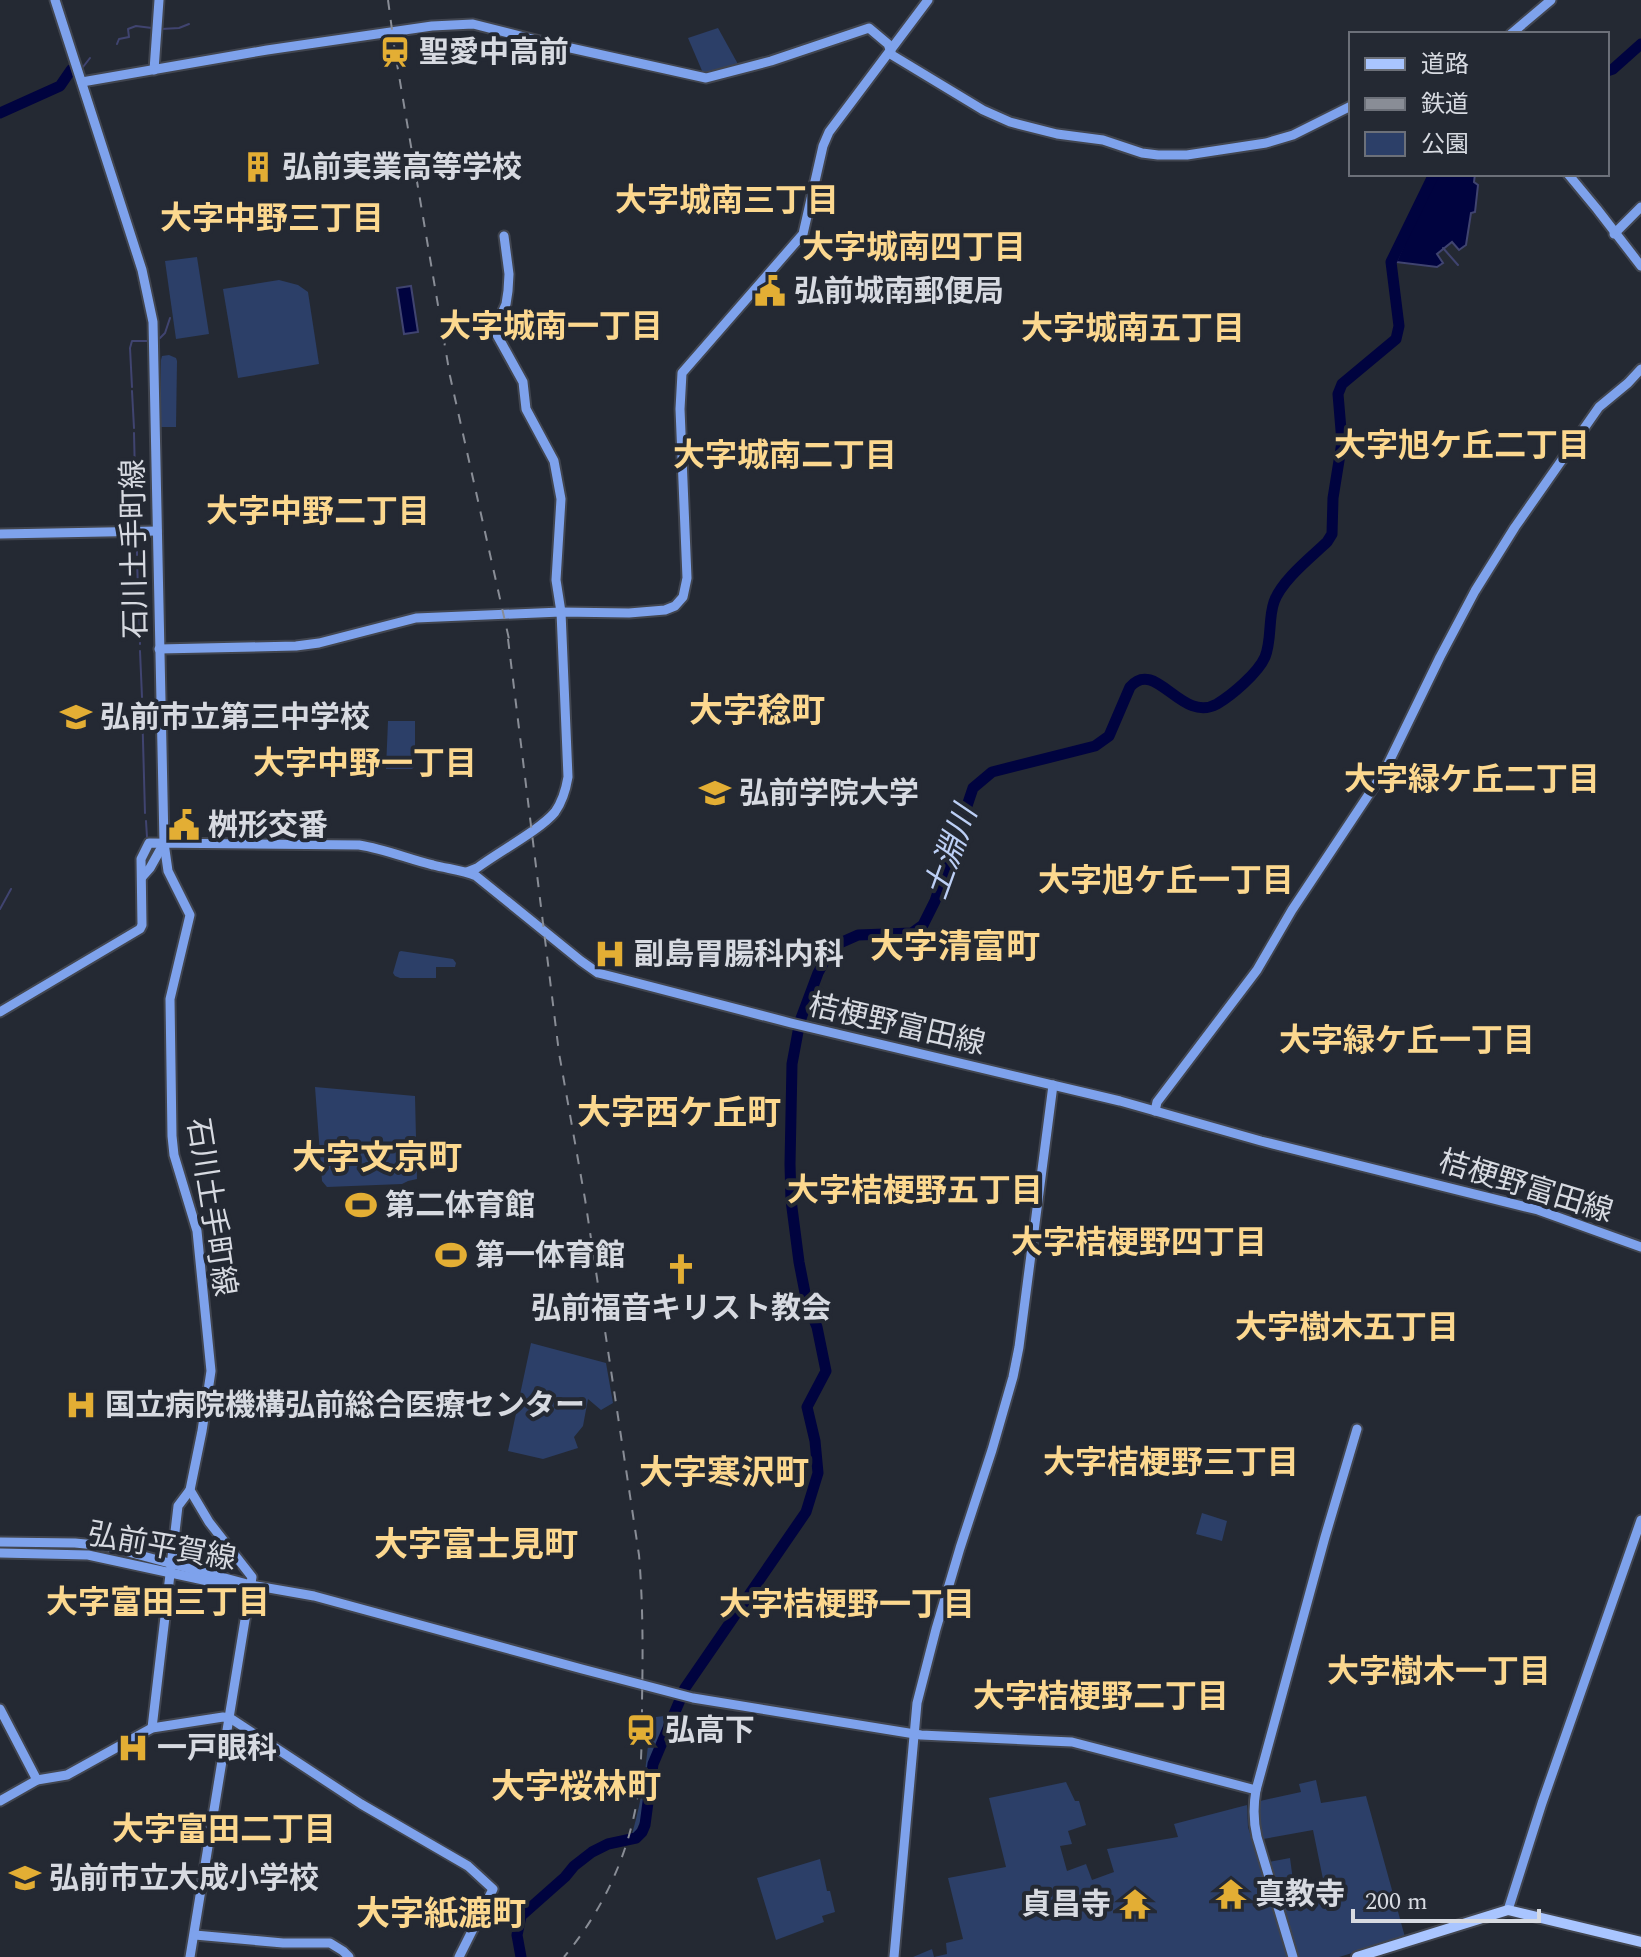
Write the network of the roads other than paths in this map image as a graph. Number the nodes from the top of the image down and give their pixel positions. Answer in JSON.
{"nodes":[{"id":1,"x":55,"y":0,"type":"edge"},
{"id":2,"x":159,"y":0,"type":"edge"},
{"id":3,"x":928,"y":0,"type":"edge"},
{"id":4,"x":1551,"y":0,"type":"edge"},
{"id":5,"x":1513,"y":32,"type":"edge"},
{"id":6,"x":890,"y":49,"type":"junction"},
{"id":7,"x":154,"y":70,"type":"junction"},
{"id":8,"x":78,"y":74,"type":"junction"},
{"id":9,"x":1349,"y":107,"type":"edge"},
{"id":10,"x":1570,"y":176,"type":"edge"},
{"id":11,"x":1641,"y":207,"type":"edge"},
{"id":12,"x":1614,"y":234,"type":"junction"},
{"id":13,"x":504,"y":236,"type":"dead end"},
{"id":14,"x":1641,"y":266,"type":"edge"},
{"id":15,"x":1641,"y":369,"type":"edge"},
{"id":16,"x":157,"y":531,"type":"junction"},
{"id":17,"x":0,"y":534,"type":"edge"},
{"id":18,"x":561,"y":612,"type":"junction"},
{"id":19,"x":159,"y":649,"type":"junction"},
{"id":20,"x":164,"y":843,"type":"junction"},
{"id":21,"x":467,"y":872,"type":"junction"},
{"id":22,"x":0,"y":1012,"type":"edge"},
{"id":23,"x":1053,"y":1085,"type":"junction"},
{"id":24,"x":1155,"y":1111,"type":"junction"},
{"id":25,"x":1641,"y":1247,"type":"edge"},
{"id":26,"x":1357,"y":1429,"type":"dead end"},
{"id":27,"x":190,"y":1490,"type":"junction"},
{"id":28,"x":1641,"y":1520,"type":"edge"},
{"id":29,"x":0,"y":1542,"type":"edge"},
{"id":30,"x":0,"y":1553,"type":"edge"},
{"id":31,"x":170,"y":1568,"type":"junction"},
{"id":32,"x":251,"y":1585,"type":"junction"},
{"id":33,"x":0,"y":1709,"type":"edge"},
{"id":34,"x":230,"y":1718,"type":"junction"},
{"id":35,"x":152,"y":1728,"type":"junction"},
{"id":36,"x":913,"y":1734,"type":"junction"},
{"id":37,"x":37,"y":1780,"type":"junction"},
{"id":38,"x":1256,"y":1790,"type":"junction"},
{"id":39,"x":0,"y":1801,"type":"edge"},
{"id":40,"x":1508,"y":1910,"type":"junction"},
{"id":41,"x":195,"y":1935,"type":"junction"},
{"id":42,"x":1641,"y":1942,"type":"edge"},
{"id":43,"x":190,"y":1957,"type":"edge"},
{"id":44,"x":349,"y":1957,"type":"edge"},
{"id":45,"x":459,"y":1957,"type":"edge"},
{"id":46,"x":894,"y":1957,"type":"edge"},
{"id":47,"x":1293,"y":1957,"type":"edge"},
{"id":48,"x":1357,"y":1957,"type":"edge"}],
"edges":[{"from":1,"to":8,"type":"street","name":"石川土手町線"},
{"from":2,"to":7,"type":"street"},
{"from":3,"to":6,"type":"street"},
{"from":4,"to":5,"type":"street"},
{"from":6,"to":7,"type":"street"},
{"from":6,"to":9,"type":"street"},
{"from":6,"to":18,"type":"street"},
{"from":7,"to":8,"type":"street"},
{"from":8,"to":16,"type":"street","name":"石川土手町線"},
{"from":10,"to":12,"type":"street"},
{"from":11,"to":12,"type":"street"},
{"from":12,"to":14,"type":"street"},
{"from":13,"to":18,"type":"street"},
{"from":15,"to":24,"type":"street"},
{"from":16,"to":17,"type":"street"},
{"from":16,"to":19,"type":"street","name":"石川土手町線"},
{"from":18,"to":19,"type":"street"},
{"from":18,"to":21,"type":"street"},
{"from":19,"to":20,"type":"street","name":"石川土手町線"},
{"from":20,"to":21,"type":"street","name":"桔梗野富田線"},
{"from":20,"to":22,"type":"street"},
{"from":20,"to":27,"type":"street","name":"石川土手町線"},
{"from":21,"to":23,"type":"street","name":"桔梗野富田線"},
{"from":23,"to":24,"type":"street","name":"桔梗野富田線"},
{"from":23,"to":36,"type":"street"},
{"from":24,"to":25,"type":"street","name":"桔梗野富田線"},
{"from":26,"to":38,"type":"street"},
{"from":27,"to":31,"type":"street","name":"石川土手町線"},
{"from":27,"to":32,"type":"street"},
{"from":28,"to":40,"type":"street"},
{"from":29,"to":31,"type":"street","name":"弘前平賀線"},
{"from":30,"to":31,"type":"street","name":"弘前平賀線"},
{"from":31,"to":32,"type":"street","name":"弘前平賀線"},
{"from":31,"to":35,"type":"street","name":"石川土手町線"},
{"from":32,"to":34,"type":"street"},
{"from":32,"to":36,"type":"street","name":"弘前平賀線"},
{"from":33,"to":37,"type":"street"},
{"from":34,"to":35,"type":"street"},
{"from":34,"to":41,"type":"street"},
{"from":34,"to":45,"type":"street"},
{"from":35,"to":37,"type":"street"},
{"from":36,"to":38,"type":"street","name":"弘前平賀線"},
{"from":36,"to":46,"type":"street"},
{"from":37,"to":39,"type":"street"},
{"from":38,"to":47,"type":"street"},
{"from":40,"to":42,"type":"main road"},
{"from":40,"to":48,"type":"main road"},
{"from":41,"to":43,"type":"street"},
{"from":41,"to":44,"type":"street"}]}
